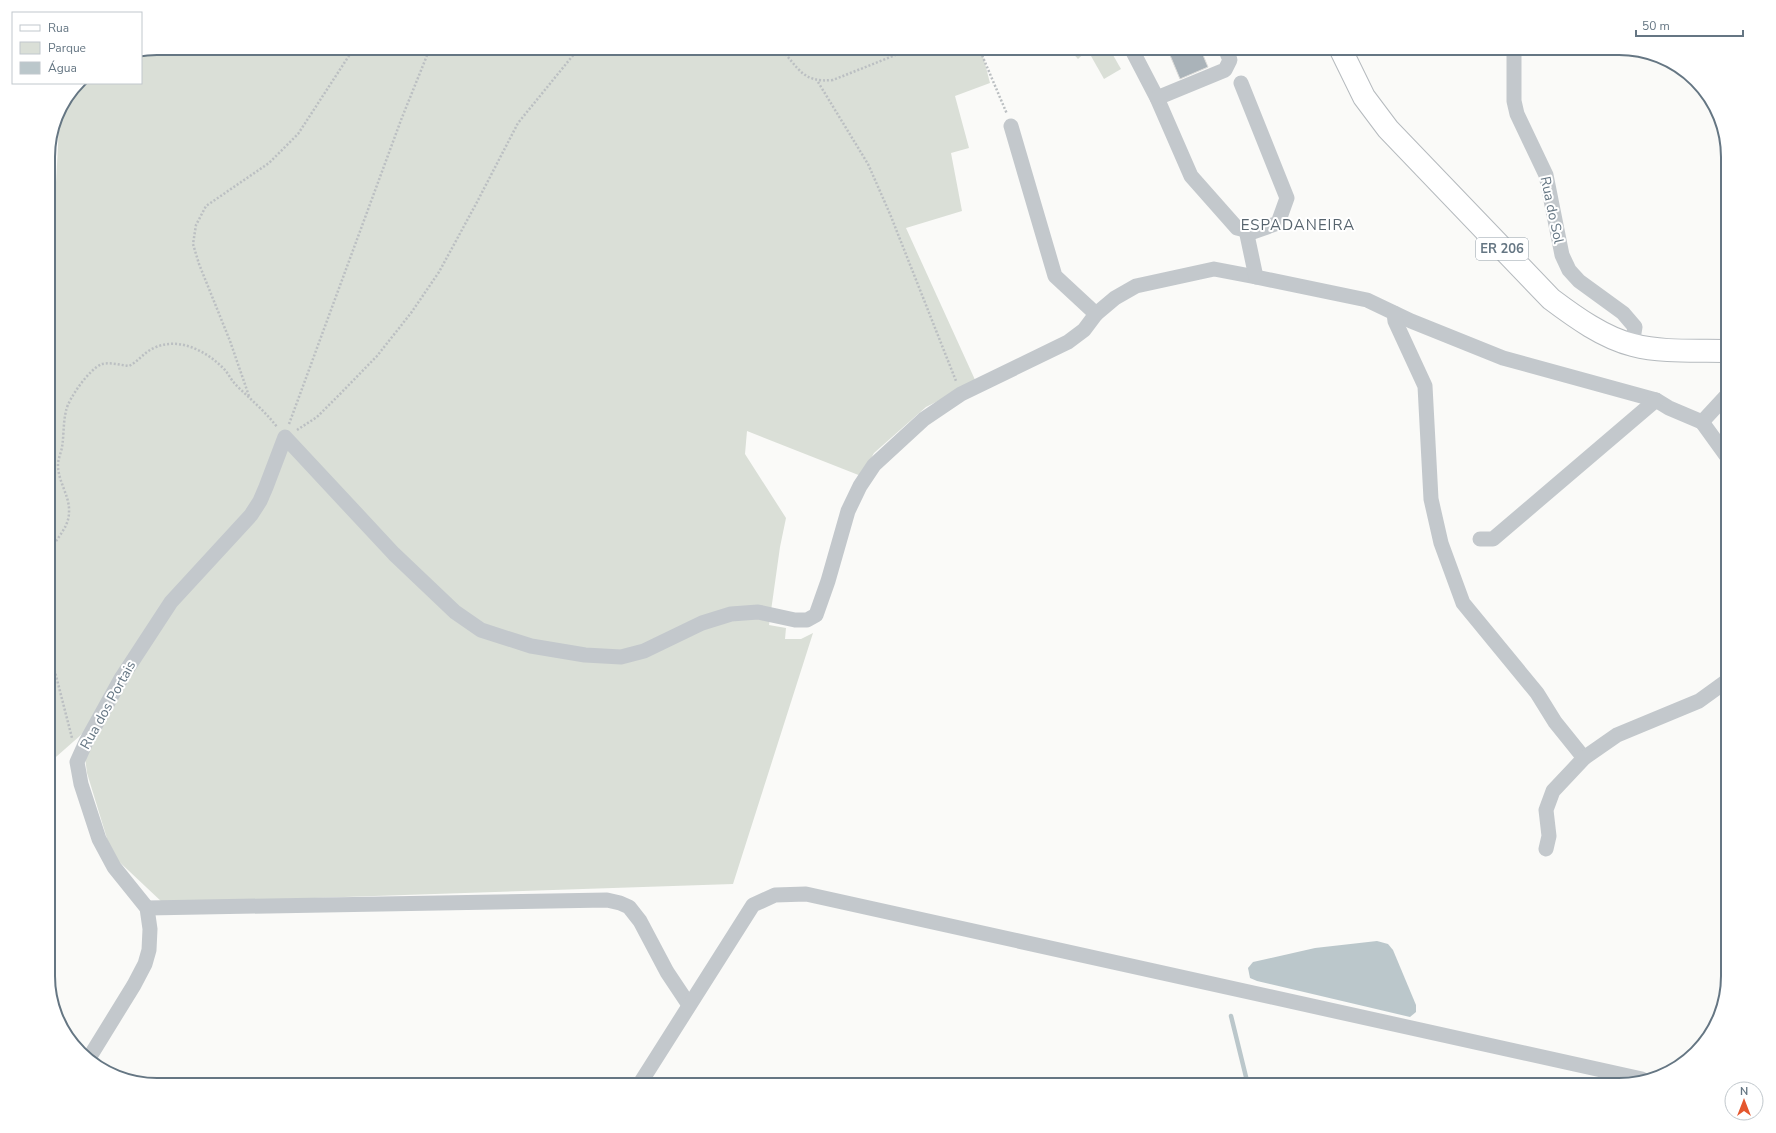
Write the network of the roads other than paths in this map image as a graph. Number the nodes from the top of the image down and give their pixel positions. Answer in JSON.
{"nodes":[{"id":1,"x":1135,"y":55,"type":"edge"},
{"id":2,"x":1228,"y":55,"type":"edge"},
{"id":3,"x":1343,"y":55,"type":"edge"},
{"id":4,"x":1514,"y":55,"type":"edge"},
{"id":5,"x":1241,"y":83,"type":"dead end"},
{"id":6,"x":1157,"y":98,"type":"junction"},
{"id":7,"x":1011,"y":126,"type":"road end"},
{"id":8,"x":1246,"y":230,"type":"junction"},
{"id":9,"x":1256,"y":277,"type":"junction"},
{"id":10,"x":1394,"y":313,"type":"junction"},
{"id":11,"x":1096,"y":314,"type":"junction"},
{"id":12,"x":1632,"y":345,"type":"junction"},
{"id":13,"x":1721,"y":352,"type":"edge"},
{"id":14,"x":1656,"y":400,"type":"junction"},
{"id":15,"x":1721,"y":402,"type":"edge"},
{"id":16,"x":1702,"y":422,"type":"junction"},
{"id":17,"x":1721,"y":448,"type":"edge"},
{"id":18,"x":1480,"y":539,"type":"dead end"},
{"id":19,"x":1721,"y":685,"type":"edge"},
{"id":20,"x":1584,"y":758,"type":"junction"},
{"id":21,"x":1546,"y":849,"type":"dead end"},
{"id":22,"x":147,"y":908,"type":"junction"},
{"id":23,"x":689,"y":1005,"type":"junction"},
{"id":24,"x":92,"y":1054,"type":"edge"},
{"id":25,"x":1633,"y":1077,"type":"edge"},
{"id":26,"x":644,"y":1078,"type":"edge"}],
"edges":[{"from":1,"to":6,"type":"street"},
{"from":2,"to":6,"type":"street"},
{"from":3,"to":12,"type":"main road","number":"ER 206"},
{"from":4,"to":12,"type":"street","name":"Rua do Sol"},
{"from":5,"to":8,"type":"street"},
{"from":6,"to":8,"type":"street"},
{"from":7,"to":11,"type":"street"},
{"from":8,"to":9,"type":"street"},
{"from":9,"to":10,"type":"street"},
{"from":9,"to":11,"type":"street"},
{"from":10,"to":14,"type":"street"},
{"from":10,"to":20,"type":"street"},
{"from":11,"to":22,"type":"street","name":"Rua dos Portais"},
{"from":12,"to":13,"type":"main road","number":"ER 206"},
{"from":14,"to":16,"type":"street"},
{"from":14,"to":18,"type":"street"},
{"from":15,"to":16,"type":"street"},
{"from":16,"to":17,"type":"street"},
{"from":19,"to":20,"type":"street"},
{"from":20,"to":21,"type":"street"},
{"from":22,"to":23,"type":"street"},
{"from":22,"to":24,"type":"street"},
{"from":23,"to":25,"type":"street"},
{"from":23,"to":26,"type":"street"}]}
